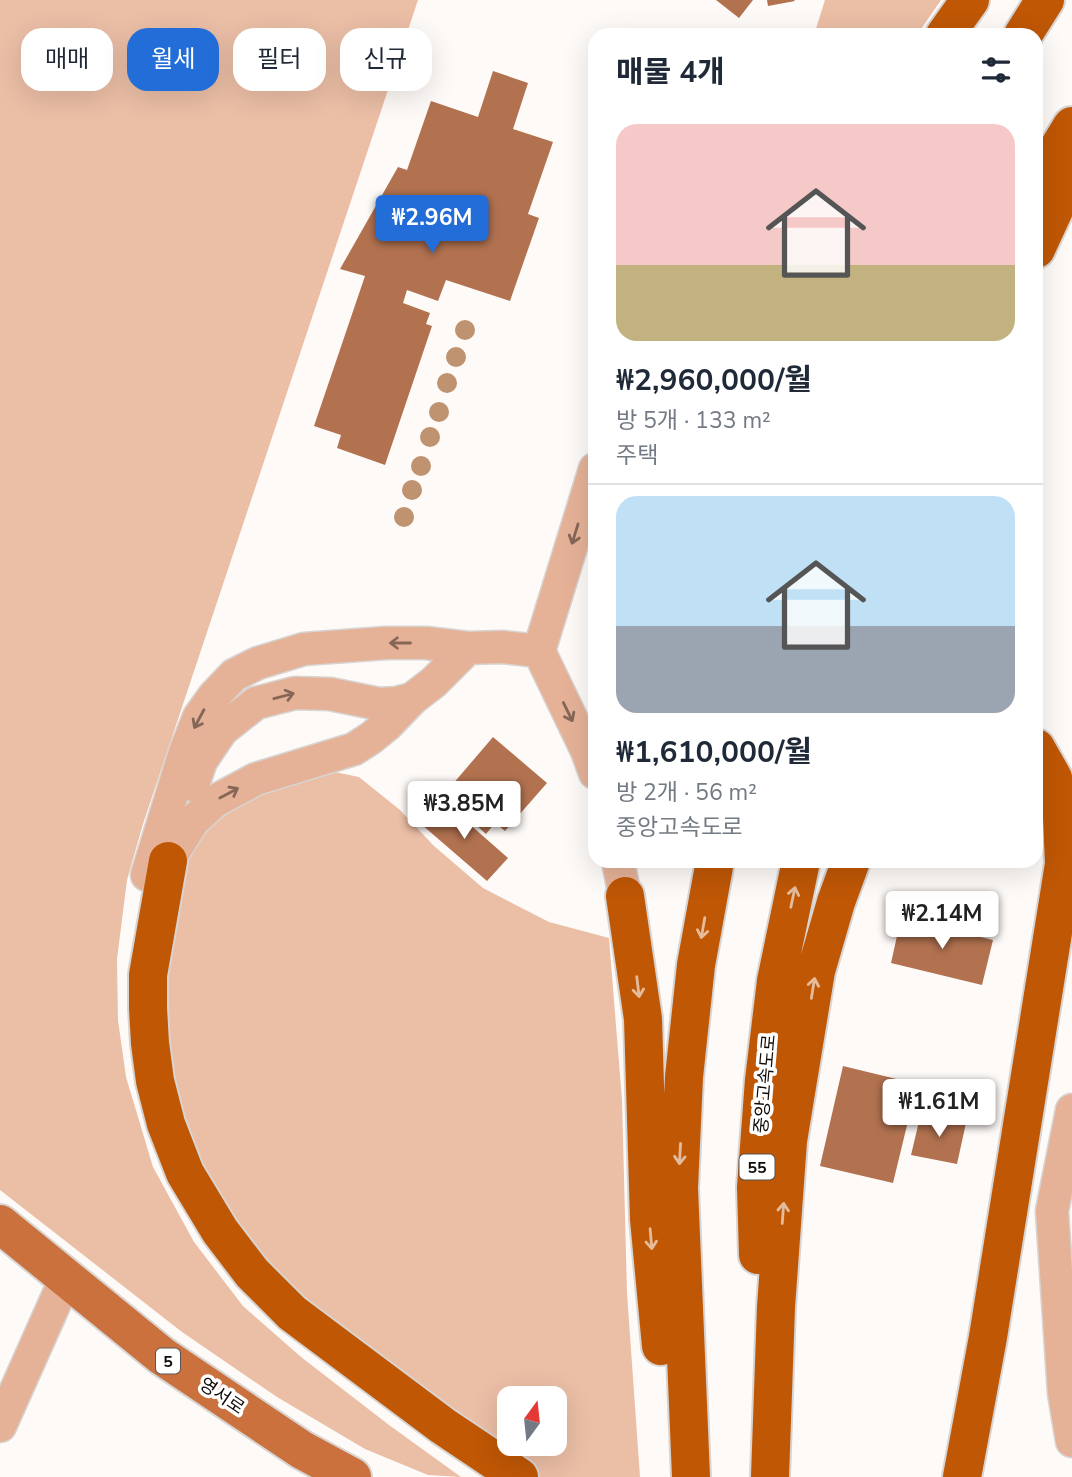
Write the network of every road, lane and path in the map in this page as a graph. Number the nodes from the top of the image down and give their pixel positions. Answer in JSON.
{"nodes":[{"id":1,"x":970,"y":0,"type":"edge"},
{"id":2,"x":1045,"y":0,"type":"edge"},
{"id":3,"x":950,"y":28,"type":"edge"},
{"id":4,"x":1027,"y":28,"type":"edge"},
{"id":5,"x":1072,"y":126,"type":"edge"},
{"id":6,"x":1072,"y":171,"type":"edge"},
{"id":7,"x":1043,"y":174,"type":"edge"},
{"id":8,"x":1043,"y":234,"type":"edge"},
{"id":9,"x":588,"y":491,"type":"edge"},
{"id":10,"x":468,"y":648,"type":"junction"},
{"id":11,"x":538,"y":651,"type":"junction"},
{"id":12,"x":412,"y":699,"type":"junction"},
{"id":13,"x":588,"y":742,"type":"edge"},
{"id":14,"x":1043,"y":760,"type":"edge"},
{"id":15,"x":158,"y":868,"type":"junction"},
{"id":16,"x":714,"y":868,"type":"edge"},
{"id":17,"x":800,"y":868,"type":"edge"},
{"id":18,"x":848,"y":868,"type":"edge"},
{"id":19,"x":1037,"y":868,"type":"edge"},
{"id":20,"x":621,"y":878,"type":"edge"},
{"id":21,"x":1072,"y":1110,"type":"edge"},
{"id":22,"x":0,"y":1224,"type":"edge"},
{"id":23,"x":66,"y":1278,"type":"junction"},
{"id":24,"x":0,"y":1426,"type":"edge"},
{"id":25,"x":1072,"y":1441,"type":"edge"},
{"id":26,"x":352,"y":1477,"type":"edge"},
{"id":27,"x":485,"y":1477,"type":"edge"},
{"id":28,"x":519,"y":1477,"type":"edge"},
{"id":29,"x":684,"y":1477,"type":"edge"},
{"id":30,"x":691,"y":1477,"type":"edge"},
{"id":31,"x":768,"y":1477,"type":"edge"},
{"id":32,"x":948,"y":1477,"type":"edge"},
{"id":33,"x":962,"y":1477,"type":"edge"}],
"edges":[{"from":1,"to":3,"type":"highway"},
{"from":2,"to":4,"type":"highway"},
{"from":5,"to":7,"type":"highway"},
{"from":6,"to":8,"type":"highway"},
{"from":9,"to":11,"type":"street","one_way":true},
{"from":10,"to":11,"type":"street"},
{"from":10,"to":12,"type":"street"},
{"from":10,"to":15,"type":"street","one_way":true},
{"from":11,"to":13,"type":"street","one_way":true},
{"from":15,"to":12,"type":"street","one_way":true},
{"from":15,"to":12,"type":"street","one_way":true},
{"from":14,"to":33,"type":"highway"},
{"from":15,"to":27,"type":"highway"},
{"from":15,"to":28,"type":"highway"},
{"from":16,"to":30,"type":"highway","one_way":true},
{"from":31,"to":17,"type":"highway","name":"중앙고속도로","number":"55","one_way":true},
{"from":31,"to":18,"type":"highway","one_way":true},
{"from":19,"to":32,"type":"highway"},
{"from":20,"to":29,"type":"highway","one_way":true},
{"from":21,"to":25,"type":"street"},
{"from":22,"to":23,"type":"main road","name":"영서로","number":"5"},
{"from":23,"to":24,"type":"street"},
{"from":23,"to":26,"type":"main road","name":"영서로","number":"5"}]}
